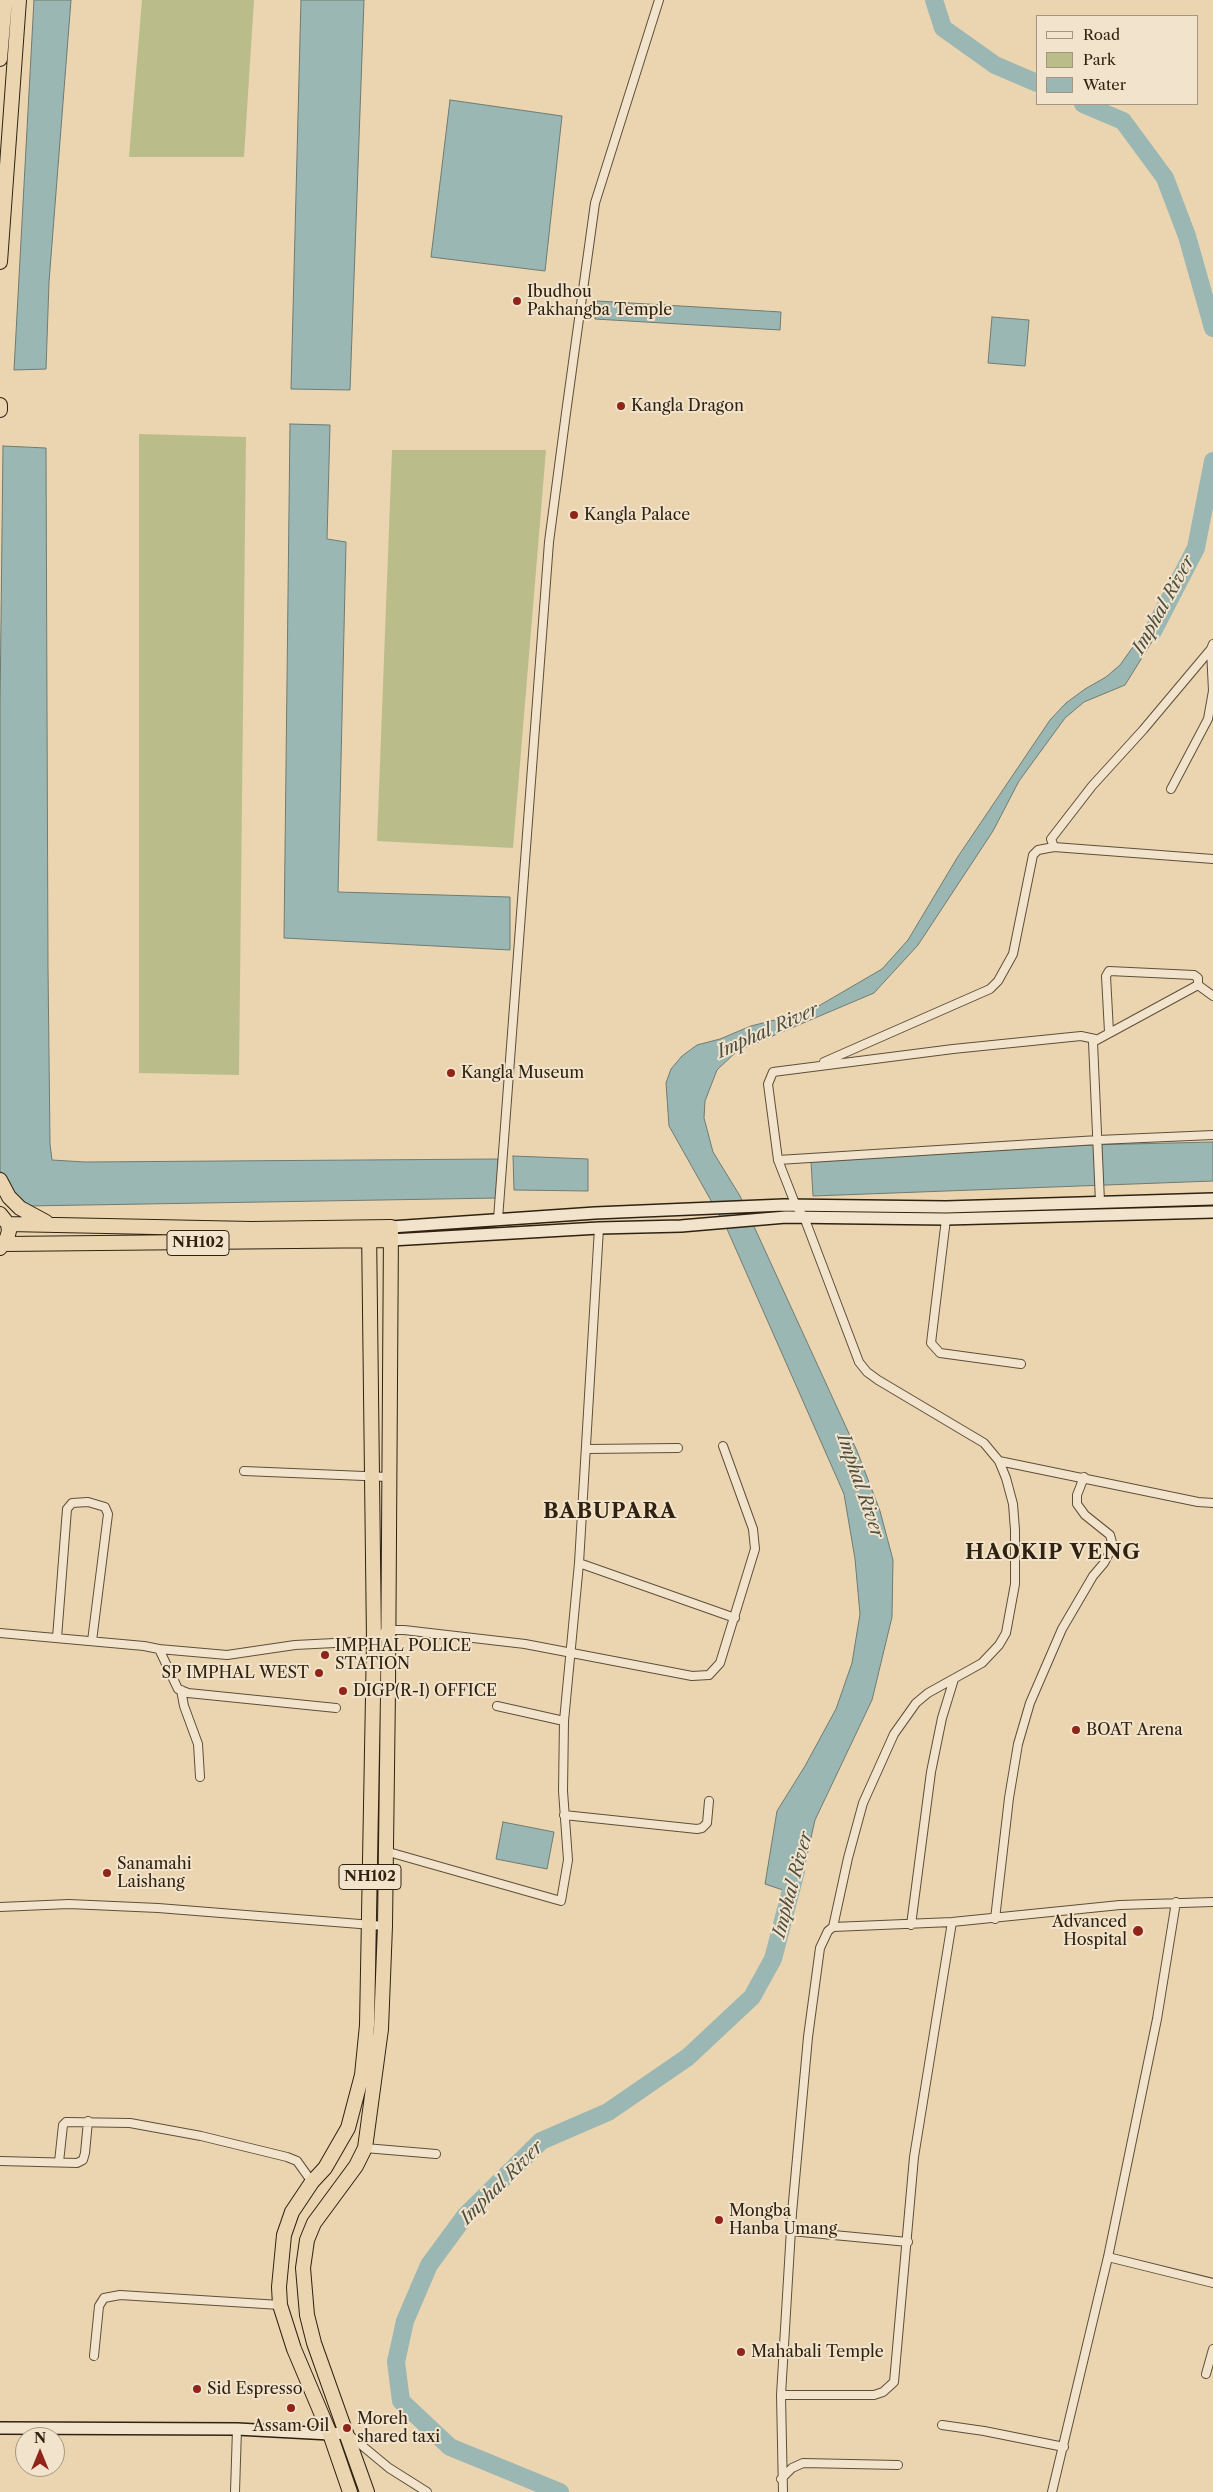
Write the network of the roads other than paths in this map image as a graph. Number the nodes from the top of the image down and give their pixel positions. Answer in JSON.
{"nodes":[{"id":1,"x":5,"y":0,"type":"edge"},
{"id":2,"x":19,"y":0,"type":"edge"},
{"id":3,"x":659,"y":0,"type":"edge"},
{"id":4,"x":0,"y":59,"type":"edge"},
{"id":5,"x":0,"y":262,"type":"edge"},
{"id":6,"x":0,"y":405,"type":"edge"},
{"id":7,"x":0,"y":410,"type":"edge"},
{"id":8,"x":1212,"y":647,"type":"edge"},
{"id":9,"x":1171,"y":789,"type":"dead end"},
{"id":10,"x":1054,"y":847,"type":"junction"},
{"id":11,"x":1213,"y":859,"type":"edge"},
{"id":12,"x":1198,"y":985,"type":"junction"},
{"id":13,"x":1213,"y":996,"type":"edge"},
{"id":14,"x":1109,"y":1032,"type":"junction"},
{"id":15,"x":1095,"y":1039,"type":"junction"},
{"id":16,"x":816,"y":1066,"type":"junction"},
{"id":17,"x":1213,"y":1135,"type":"edge"},
{"id":18,"x":1098,"y":1140,"type":"junction"},
{"id":19,"x":778,"y":1160,"type":"junction"},
{"id":20,"x":0,"y":1180,"type":"edge"},
{"id":21,"x":1213,"y":1199,"type":"edge"},
{"id":22,"x":1100,"y":1202,"type":"junction"},
{"id":23,"x":790,"y":1206,"type":"junction"},
{"id":24,"x":1213,"y":1212,"type":"edge"},
{"id":25,"x":804,"y":1217,"type":"junction"},
{"id":26,"x":4,"y":1219,"type":"edge"},
{"id":27,"x":946,"y":1219,"type":"junction"},
{"id":28,"x":498,"y":1220,"type":"junction"},
{"id":29,"x":54,"y":1225,"type":"junction"},
{"id":30,"x":599,"y":1228,"type":"junction"},
{"id":31,"x":391,"y":1233,"type":"junction"},
{"id":32,"x":369,"y":1234,"type":"junction"},
{"id":33,"x":2,"y":1246,"type":"edge"},
{"id":34,"x":1021,"y":1364,"type":"dead end"},
{"id":35,"x":372,"y":1378,"type":"junction"},
{"id":36,"x":390,"y":1378,"type":"junction"},
{"id":37,"x":723,"y":1446,"type":"dead end"},
{"id":38,"x":678,"y":1448,"type":"dead end"},
{"id":39,"x":587,"y":1449,"type":"junction"},
{"id":40,"x":999,"y":1461,"type":"junction"},
{"id":41,"x":244,"y":1470,"type":"dead end"},
{"id":42,"x":372,"y":1476,"type":"junction"},
{"id":43,"x":1084,"y":1477,"type":"junction"},
{"id":44,"x":388,"y":1478,"type":"junction"},
{"id":45,"x":1213,"y":1503,"type":"edge"},
{"id":46,"x":580,"y":1563,"type":"junction"},
{"id":47,"x":735,"y":1618,"type":"junction"},
{"id":48,"x":387,"y":1630,"type":"junction"},
{"id":49,"x":0,"y":1633,"type":"edge"},
{"id":50,"x":57,"y":1638,"type":"junction"},
{"id":51,"x":92,"y":1640,"type":"junction"},
{"id":52,"x":374,"y":1641,"type":"junction"},
{"id":53,"x":158,"y":1650,"type":"junction"},
{"id":54,"x":572,"y":1653,"type":"junction"},
{"id":55,"x":954,"y":1679,"type":"junction"},
{"id":56,"x":181,"y":1690,"type":"junction"},
{"id":57,"x":497,"y":1706,"type":"dead end"},
{"id":58,"x":336,"y":1708,"type":"dead end"},
{"id":59,"x":564,"y":1722,"type":"junction"},
{"id":60,"x":200,"y":1777,"type":"dead end"},
{"id":61,"x":709,"y":1801,"type":"dead end"},
{"id":62,"x":564,"y":1815,"type":"junction"},
{"id":63,"x":385,"y":1851,"type":"junction"},
{"id":64,"x":1176,"y":1902,"type":"junction"},
{"id":65,"x":1213,"y":1902,"type":"edge"},
{"id":66,"x":0,"y":1907,"type":"edge"},
{"id":67,"x":995,"y":1919,"type":"junction"},
{"id":68,"x":952,"y":1922,"type":"junction"},
{"id":69,"x":370,"y":1924,"type":"junction"},
{"id":70,"x":911,"y":1925,"type":"junction"},
{"id":71,"x":385,"y":1926,"type":"junction"},
{"id":72,"x":834,"y":1927,"type":"junction"},
{"id":73,"x":88,"y":2121,"type":"junction"},
{"id":74,"x":365,"y":2148,"type":"junction"},
{"id":75,"x":436,"y":2154,"type":"dead end"},
{"id":76,"x":0,"y":2160,"type":"edge"},
{"id":77,"x":59,"y":2162,"type":"junction"},
{"id":78,"x":312,"y":2182,"type":"junction"},
{"id":79,"x":791,"y":2231,"type":"junction"},
{"id":80,"x":908,"y":2242,"type":"junction"},
{"id":81,"x":1108,"y":2256,"type":"junction"},
{"id":82,"x":1213,"y":2284,"type":"edge"},
{"id":83,"x":280,"y":2305,"type":"junction"},
{"id":84,"x":1213,"y":2349,"type":"edge"},
{"id":85,"x":94,"y":2356,"type":"dead end"},
{"id":86,"x":1206,"y":2374,"type":"dead end"},
{"id":87,"x":781,"y":2395,"type":"junction"},
{"id":88,"x":942,"y":2425,"type":"dead end"},
{"id":89,"x":0,"y":2428,"type":"edge"},
{"id":90,"x":237,"y":2429,"type":"junction"},
{"id":91,"x":346,"y":2433,"type":"junction"},
{"id":92,"x":330,"y":2434,"type":"junction"},
{"id":93,"x":1064,"y":2447,"type":"junction"},
{"id":94,"x":898,"y":2465,"type":"dead end"},
{"id":95,"x":781,"y":2479,"type":"junction"},
{"id":96,"x":235,"y":2492,"type":"edge"},
{"id":97,"x":350,"y":2492,"type":"edge"},
{"id":98,"x":367,"y":2492,"type":"edge"},
{"id":99,"x":427,"y":2492,"type":"edge"},
{"id":100,"x":783,"y":2492,"type":"edge"},
{"id":101,"x":1052,"y":2492,"type":"edge"}],
"edges":[{"from":1,"to":4,"type":"highway"},
{"from":2,"to":5,"type":"highway"},
{"from":3,"to":28,"type":"street"},
{"from":6,"to":7,"type":"highway"},
{"from":8,"to":9,"type":"street"},
{"from":8,"to":10,"type":"street"},
{"from":10,"to":11,"type":"street"},
{"from":10,"to":16,"type":"street"},
{"from":12,"to":13,"type":"street"},
{"from":12,"to":14,"type":"street"},
{"from":12,"to":14,"type":"street"},
{"from":14,"to":15,"type":"street"},
{"from":15,"to":16,"type":"street"},
{"from":15,"to":18,"type":"street"},
{"from":16,"to":19,"type":"street"},
{"from":17,"to":18,"type":"street"},
{"from":18,"to":19,"type":"street"},
{"from":18,"to":22,"type":"street"},
{"from":19,"to":23,"type":"street"},
{"from":20,"to":29,"type":"highway"},
{"from":21,"to":22,"type":"street"},
{"from":22,"to":23,"type":"street"},
{"from":23,"to":25,"type":"street"},
{"from":23,"to":28,"type":"street"},
{"from":24,"to":27,"type":"street"},
{"from":25,"to":27,"type":"street"},
{"from":25,"to":30,"type":"street"},
{"from":25,"to":40,"type":"street"},
{"from":26,"to":29,"type":"highway","number":"NH102"},
{"from":26,"to":33,"type":"highway"},
{"from":27,"to":34,"type":"street"},
{"from":28,"to":31,"type":"street"},
{"from":29,"to":32,"type":"highway","number":"NH102"},
{"from":30,"to":31,"type":"street"},
{"from":30,"to":39,"type":"street"},
{"from":31,"to":32,"type":"highway","number":"NH102"},
{"from":31,"to":36,"type":"highway","number":"NH102"},
{"from":32,"to":33,"type":"highway","number":"NH102"},
{"from":32,"to":35,"type":"highway","number":"NH102"},
{"from":35,"to":36,"type":"highway"},
{"from":35,"to":42,"type":"highway","number":"NH102"},
{"from":36,"to":44,"type":"highway","number":"NH102"},
{"from":37,"to":47,"type":"street"},
{"from":38,"to":39,"type":"street"},
{"from":39,"to":46,"type":"street"},
{"from":40,"to":43,"type":"street"},
{"from":40,"to":55,"type":"street"},
{"from":41,"to":42,"type":"street"},
{"from":42,"to":44,"type":"street"},
{"from":42,"to":52,"type":"highway","number":"NH102"},
{"from":43,"to":45,"type":"street"},
{"from":43,"to":67,"type":"street"},
{"from":44,"to":48,"type":"highway","number":"NH102"},
{"from":46,"to":47,"type":"street"},
{"from":46,"to":54,"type":"street"},
{"from":47,"to":54,"type":"street"},
{"from":48,"to":52,"type":"street"},
{"from":48,"to":54,"type":"street"},
{"from":48,"to":63,"type":"highway","number":"NH102"},
{"from":49,"to":50,"type":"street"},
{"from":50,"to":51,"type":"street"},
{"from":50,"to":51,"type":"street"},
{"from":51,"to":53,"type":"street"},
{"from":52,"to":53,"type":"street"},
{"from":52,"to":69,"type":"highway","number":"NH102"},
{"from":53,"to":56,"type":"street"},
{"from":54,"to":59,"type":"street"},
{"from":55,"to":70,"type":"street"},
{"from":55,"to":72,"type":"street"},
{"from":56,"to":58,"type":"street"},
{"from":56,"to":60,"type":"street"},
{"from":57,"to":59,"type":"street"},
{"from":59,"to":62,"type":"street"},
{"from":61,"to":62,"type":"street"},
{"from":62,"to":63,"type":"street"},
{"from":63,"to":71,"type":"highway","number":"NH102"},
{"from":64,"to":65,"type":"street"},
{"from":64,"to":67,"type":"street"},
{"from":64,"to":81,"type":"street"},
{"from":66,"to":69,"type":"street"},
{"from":67,"to":68,"type":"street"},
{"from":68,"to":70,"type":"street"},
{"from":68,"to":80,"type":"street"},
{"from":69,"to":71,"type":"street"},
{"from":69,"to":78,"type":"highway","number":"NH102"},
{"from":70,"to":72,"type":"street"},
{"from":71,"to":74,"type":"highway","number":"NH102"},
{"from":72,"to":79,"type":"street"},
{"from":73,"to":77,"type":"street"},
{"from":73,"to":77,"type":"street"},
{"from":73,"to":78,"type":"street"},
{"from":74,"to":75,"type":"street"},
{"from":74,"to":91,"type":"highway","number":"NH102"},
{"from":76,"to":77,"type":"street"},
{"from":78,"to":83,"type":"highway","number":"NH102"},
{"from":79,"to":80,"type":"street"},
{"from":79,"to":87,"type":"street"},
{"from":80,"to":87,"type":"street"},
{"from":81,"to":82,"type":"street"},
{"from":81,"to":93,"type":"street"},
{"from":83,"to":85,"type":"street"},
{"from":83,"to":92,"type":"highway","number":"NH102"},
{"from":84,"to":86,"type":"street"},
{"from":87,"to":95,"type":"street"},
{"from":88,"to":93,"type":"street"},
{"from":89,"to":90,"type":"street"},
{"from":90,"to":92,"type":"street"},
{"from":90,"to":96,"type":"street"},
{"from":91,"to":92,"type":"street"},
{"from":91,"to":98,"type":"highway","number":"NH102"},
{"from":91,"to":99,"type":"street"},
{"from":92,"to":97,"type":"highway","number":"NH102"},
{"from":93,"to":101,"type":"street"},
{"from":94,"to":95,"type":"street"},
{"from":95,"to":100,"type":"street"}]}
